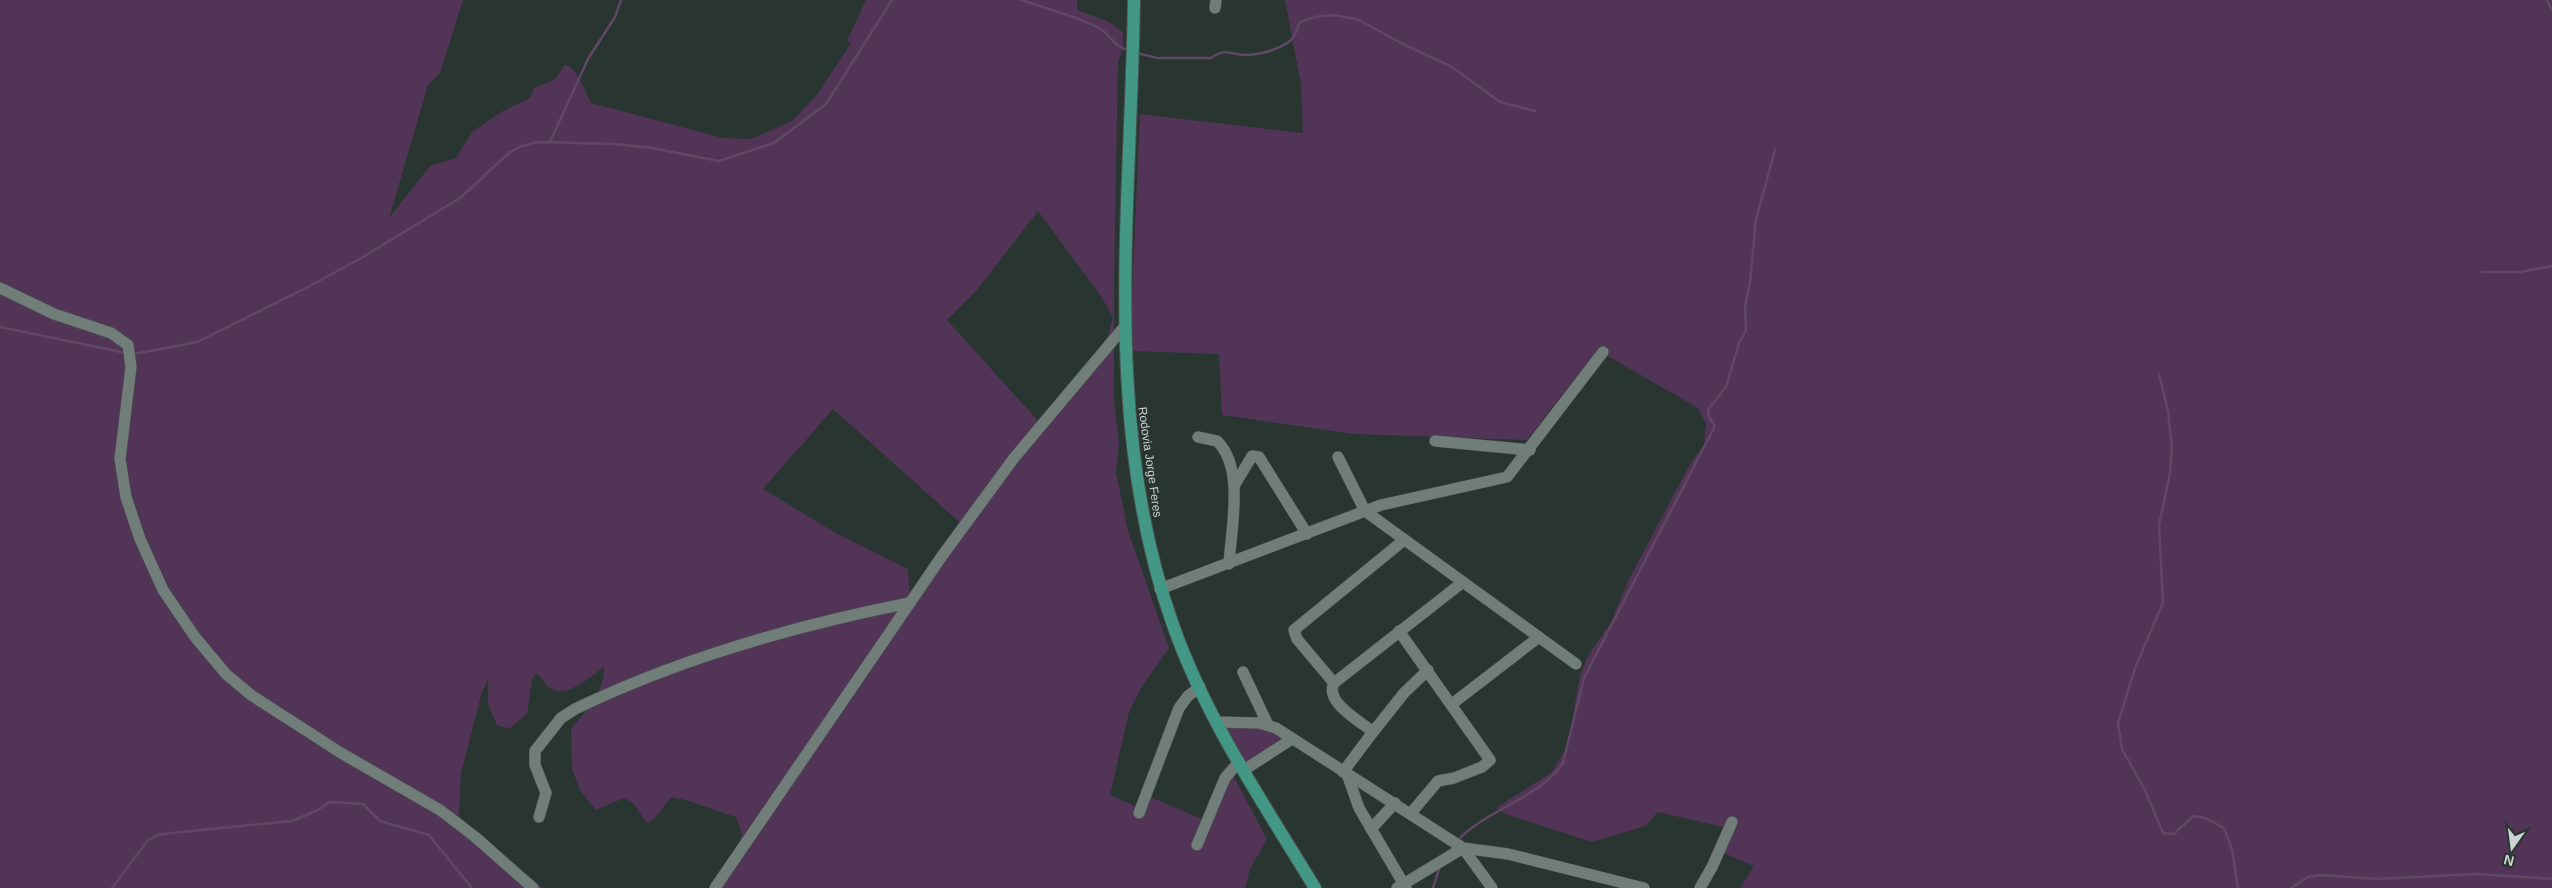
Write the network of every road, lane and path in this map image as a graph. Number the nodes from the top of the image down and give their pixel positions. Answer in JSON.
{"nodes":[{"id":1,"x":1134,"y":0,"type":"edge"},
{"id":2,"x":0,"y":288,"type":"edge"},
{"id":3,"x":1125,"y":326,"type":"junction"},
{"id":4,"x":1603,"y":352,"type":"dead end"},
{"id":5,"x":1198,"y":437,"type":"dead end"},
{"id":6,"x":1435,"y":441,"type":"dead end"},
{"id":7,"x":1530,"y":450,"type":"junction"},
{"id":8,"x":1338,"y":457,"type":"dead end"},
{"id":9,"x":1234,"y":486,"type":"junction"},
{"id":10,"x":1365,"y":511,"type":"junction"},
{"id":11,"x":1307,"y":534,"type":"junction"},
{"id":12,"x":1404,"y":540,"type":"junction"},
{"id":13,"x":1229,"y":564,"type":"junction"},
{"id":14,"x":1463,"y":582,"type":"junction"},
{"id":15,"x":1160,"y":588,"type":"junction"},
{"id":16,"x":909,"y":603,"type":"junction"},
{"id":17,"x":1399,"y":631,"type":"junction"},
{"id":18,"x":1539,"y":638,"type":"junction"},
{"id":19,"x":1576,"y":664,"type":"dead end"},
{"id":20,"x":1428,"y":670,"type":"junction"},
{"id":21,"x":1243,"y":672,"type":"dead end"},
{"id":22,"x":1334,"y":683,"type":"junction"},
{"id":23,"x":1200,"y":687,"type":"junction"},
{"id":24,"x":1452,"y":704,"type":"junction"},
{"id":25,"x":1216,"y":722,"type":"junction"},
{"id":26,"x":1268,"y":725,"type":"junction"},
{"id":27,"x":1373,"y":732,"type":"junction"},
{"id":28,"x":1292,"y":739,"type":"junction"},
{"id":29,"x":1241,"y":766,"type":"junction"},
{"id":30,"x":1345,"y":773,"type":"junction"},
{"id":31,"x":1395,"y":803,"type":"junction"},
{"id":32,"x":1139,"y":813,"type":"dead end"},
{"id":33,"x":1411,"y":813,"type":"junction"},
{"id":34,"x":539,"y":817,"type":"dead end"},
{"id":35,"x":1732,"y":822,"type":"dead end"},
{"id":36,"x":1371,"y":829,"type":"junction"},
{"id":37,"x":1196,"y":845,"type":"dead end"},
{"id":38,"x":1463,"y":848,"type":"junction"},
{"id":39,"x":1616,"y":885,"type":"edge"},
{"id":40,"x":1402,"y":887,"type":"edge"},
{"id":41,"x":533,"y":888,"type":"edge"},
{"id":42,"x":715,"y":888,"type":"edge"},
{"id":43,"x":1315,"y":888,"type":"edge"},
{"id":44,"x":1492,"y":888,"type":"edge"},
{"id":45,"x":1644,"y":888,"type":"edge"},
{"id":46,"x":1700,"y":888,"type":"edge"}],
"edges":[{"from":1,"to":3,"type":"main road","name":"Rodovia Jorge Feres"},
{"from":2,"to":41,"type":"street"},
{"from":3,"to":15,"type":"main road","name":"Rodovia Jorge Feres"},
{"from":3,"to":16,"type":"street"},
{"from":4,"to":7,"type":"street"},
{"from":5,"to":9,"type":"street"},
{"from":6,"to":7,"type":"street"},
{"from":7,"to":10,"type":"street"},
{"from":8,"to":10,"type":"street"},
{"from":9,"to":11,"type":"street"},
{"from":9,"to":13,"type":"street"},
{"from":10,"to":11,"type":"street"},
{"from":10,"to":12,"type":"street"},
{"from":11,"to":13,"type":"street"},
{"from":12,"to":14,"type":"street"},
{"from":12,"to":22,"type":"street"},
{"from":13,"to":15,"type":"street"},
{"from":14,"to":17,"type":"street"},
{"from":14,"to":18,"type":"street"},
{"from":15,"to":23,"type":"main road","name":"Rodovia Jorge Feres"},
{"from":16,"to":34,"type":"street"},
{"from":16,"to":42,"type":"street"},
{"from":17,"to":20,"type":"street"},
{"from":17,"to":22,"type":"street"},
{"from":18,"to":19,"type":"street"},
{"from":18,"to":24,"type":"street"},
{"from":20,"to":24,"type":"street"},
{"from":20,"to":27,"type":"street"},
{"from":21,"to":26,"type":"street"},
{"from":22,"to":27,"type":"street"},
{"from":23,"to":25,"type":"main road","name":"Rodovia Jorge Feres"},
{"from":23,"to":32,"type":"street"},
{"from":24,"to":33,"type":"street"},
{"from":25,"to":26,"type":"street"},
{"from":25,"to":29,"type":"main road","name":"Rodovia Jorge Feres"},
{"from":26,"to":28,"type":"street"},
{"from":27,"to":30,"type":"street"},
{"from":28,"to":29,"type":"street"},
{"from":28,"to":30,"type":"street"},
{"from":29,"to":37,"type":"street"},
{"from":29,"to":43,"type":"main road","name":"Rodovia Jorge Feres"},
{"from":30,"to":31,"type":"street"},
{"from":30,"to":36,"type":"street"},
{"from":31,"to":33,"type":"street"},
{"from":31,"to":36,"type":"street"},
{"from":33,"to":38,"type":"street"},
{"from":35,"to":46,"type":"street"},
{"from":36,"to":40,"type":"street"},
{"from":38,"to":39,"type":"street"},
{"from":38,"to":40,"type":"street"},
{"from":38,"to":44,"type":"street"},
{"from":39,"to":45,"type":"street"}]}
